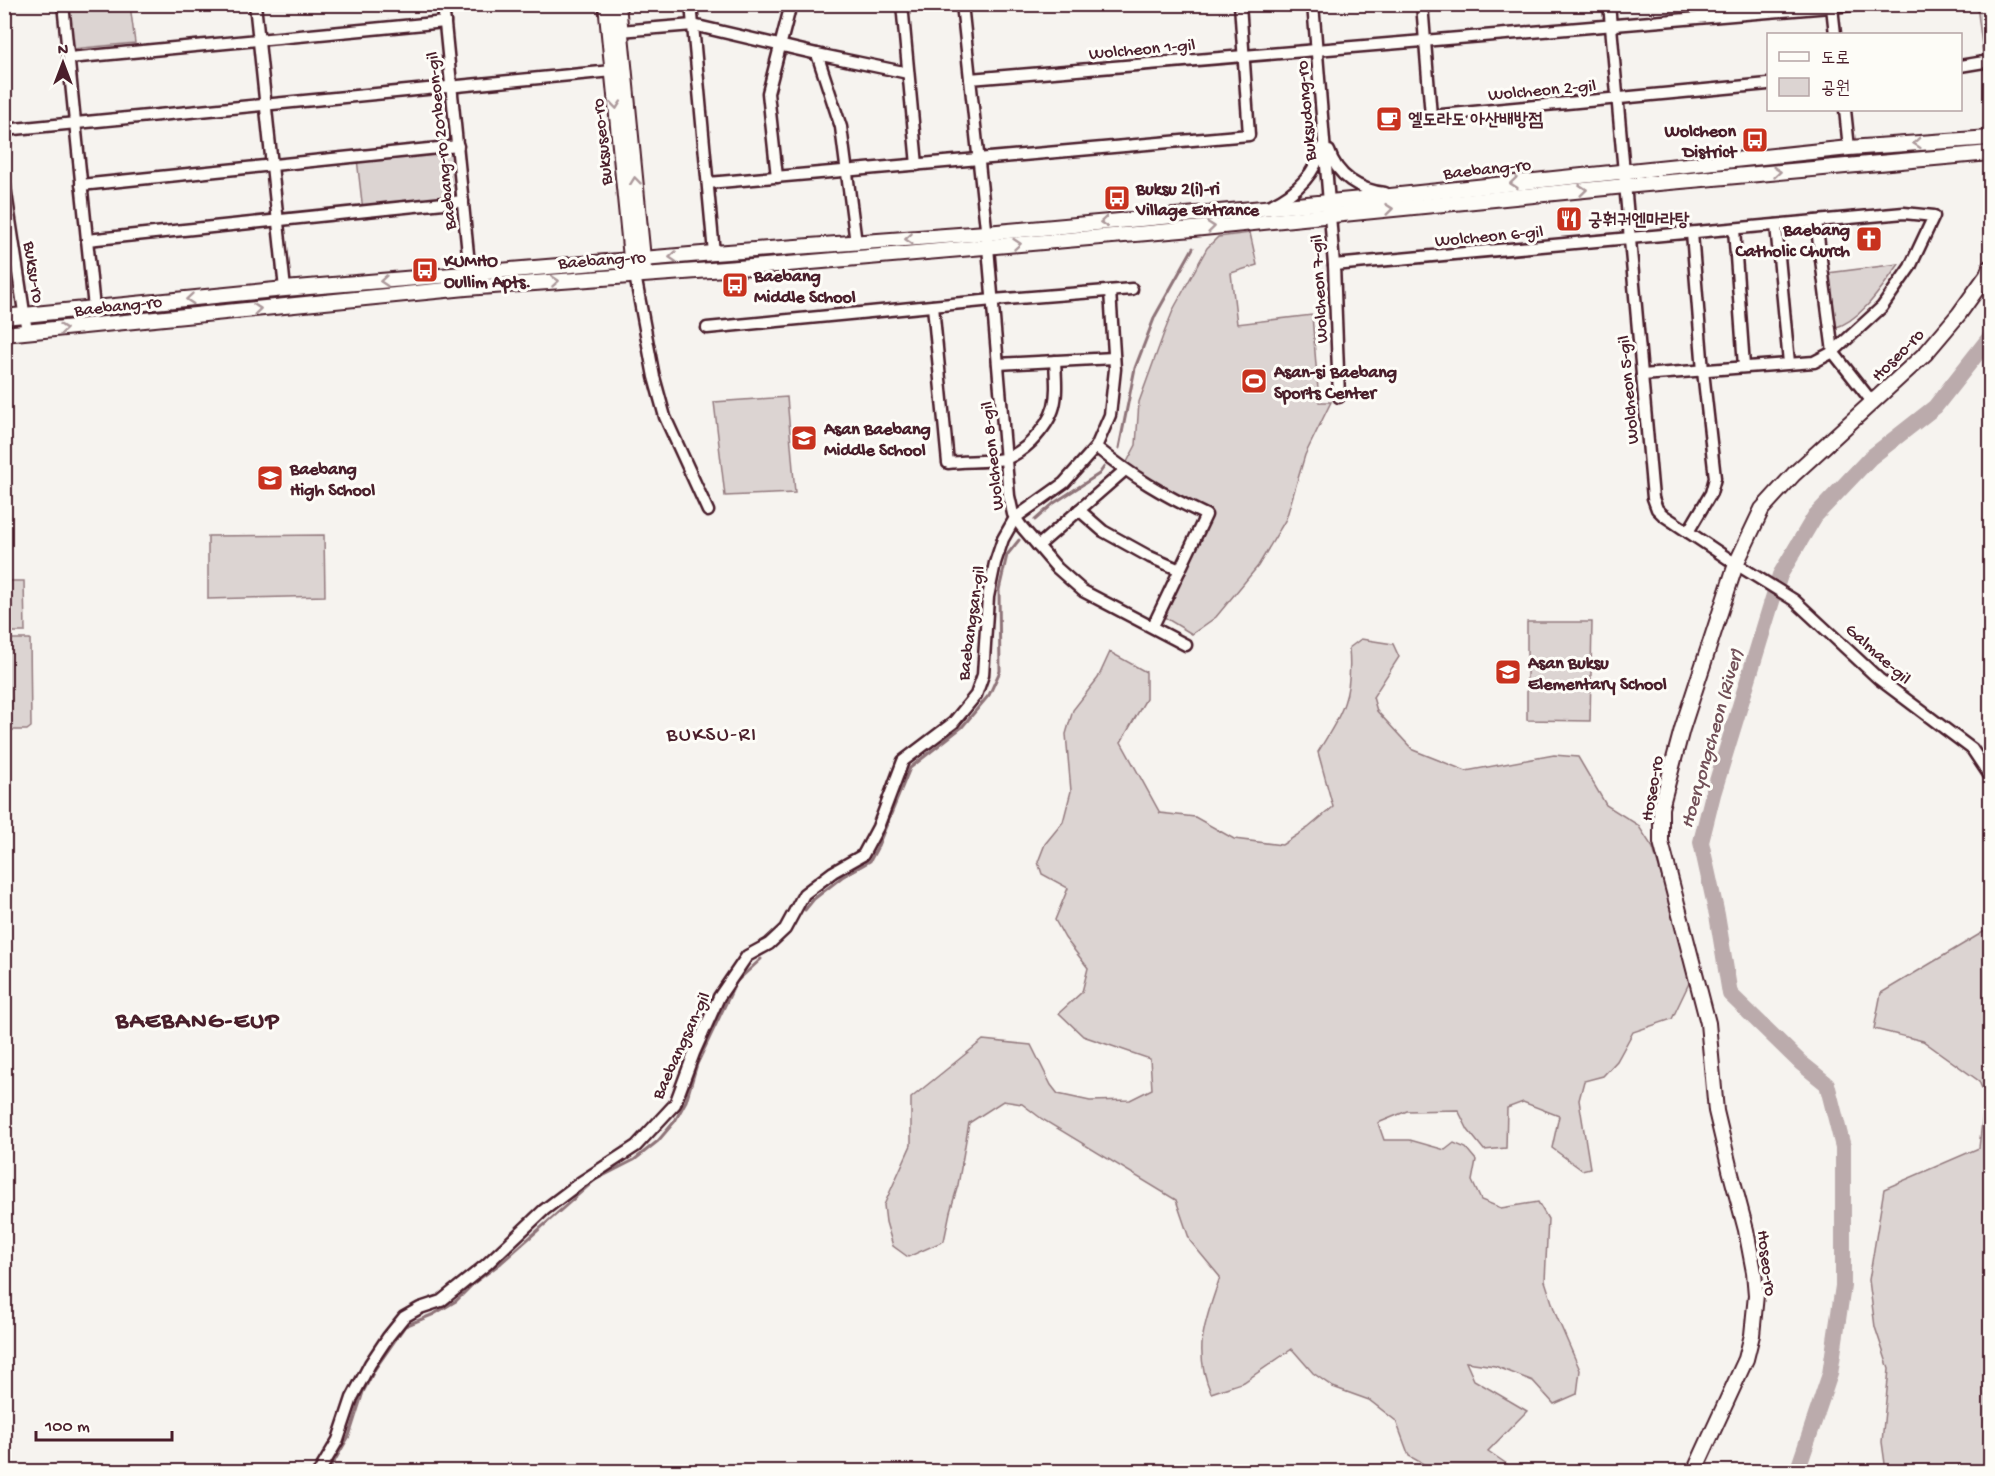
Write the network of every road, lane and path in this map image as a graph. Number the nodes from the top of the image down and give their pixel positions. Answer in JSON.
{"nodes":[{"id":1,"x":63,"y":4,"type":"edge"},
{"id":2,"x":255,"y":4,"type":"edge"},
{"id":3,"x":444,"y":4,"type":"edge"},
{"id":4,"x":606,"y":4,"type":"edge"},
{"id":5,"x":618,"y":4,"type":"edge"},
{"id":6,"x":691,"y":4,"type":"edge"},
{"id":7,"x":791,"y":4,"type":"edge"},
{"id":8,"x":902,"y":4,"type":"edge"},
{"id":9,"x":962,"y":4,"type":"edge"},
{"id":10,"x":1240,"y":4,"type":"edge"},
{"id":11,"x":1313,"y":4,"type":"edge"},
{"id":12,"x":1422,"y":4,"type":"edge"},
{"id":13,"x":1609,"y":4,"type":"edge"},
{"id":14,"x":1865,"y":4,"type":"edge"},
{"id":15,"x":1832,"y":7,"type":"junction"},
{"id":16,"x":445,"y":22,"type":"junction"},
{"id":17,"x":693,"y":25,"type":"junction"},
{"id":18,"x":1611,"y":26,"type":"junction"},
{"id":19,"x":620,"y":31,"type":"junction"},
{"id":20,"x":1836,"y":33,"type":"edge"},
{"id":21,"x":259,"y":40,"type":"junction"},
{"id":22,"x":1425,"y":41,"type":"junction"},
{"id":23,"x":780,"y":45,"type":"junction"},
{"id":24,"x":1317,"y":50,"type":"junction"},
{"id":25,"x":817,"y":54,"type":"junction"},
{"id":26,"x":1244,"y":56,"type":"junction"},
{"id":27,"x":69,"y":58,"type":"junction"},
{"id":28,"x":1990,"y":62,"type":"edge"},
{"id":29,"x":1962,"y":66,"type":"edge"},
{"id":30,"x":612,"y":70,"type":"junction"},
{"id":31,"x":908,"y":73,"type":"junction"},
{"id":32,"x":970,"y":79,"type":"junction"},
{"id":33,"x":1767,"y":84,"type":"edge"},
{"id":34,"x":452,"y":86,"type":"junction"},
{"id":35,"x":1617,"y":98,"type":"junction"},
{"id":36,"x":266,"y":105,"type":"junction"},
{"id":37,"x":1845,"y":111,"type":"edge"},
{"id":38,"x":75,"y":123,"type":"junction"},
{"id":39,"x":4,"y":130,"type":"edge"},
{"id":40,"x":1990,"y":136,"type":"edge"},
{"id":41,"x":1324,"y":138,"type":"junction"},
{"id":42,"x":458,"y":146,"type":"junction"},
{"id":43,"x":1849,"y":148,"type":"junction"},
{"id":44,"x":1988,"y":154,"type":"edge"},
{"id":45,"x":979,"y":160,"type":"junction"},
{"id":46,"x":272,"y":165,"type":"junction"},
{"id":47,"x":917,"y":165,"type":"junction"},
{"id":48,"x":848,"y":171,"type":"junction"},
{"id":49,"x":777,"y":177,"type":"junction"},
{"id":50,"x":1624,"y":179,"type":"junction"},
{"id":51,"x":4,"y":180,"type":"edge"},
{"id":52,"x":708,"y":183,"type":"junction"},
{"id":53,"x":81,"y":185,"type":"junction"},
{"id":54,"x":1397,"y":195,"type":"junction"},
{"id":55,"x":463,"y":201,"type":"junction"},
{"id":56,"x":1266,"y":207,"type":"junction"},
{"id":57,"x":1330,"y":208,"type":"junction"},
{"id":58,"x":278,"y":220,"type":"junction"},
{"id":59,"x":1816,"y":221,"type":"junction"},
{"id":60,"x":1776,"y":225,"type":"junction"},
{"id":61,"x":1734,"y":229,"type":"junction"},
{"id":62,"x":1692,"y":233,"type":"junction"},
{"id":63,"x":1630,"y":238,"type":"junction"},
{"id":64,"x":87,"y":240,"type":"junction"},
{"id":65,"x":987,"y":240,"type":"junction"},
{"id":66,"x":855,"y":243,"type":"junction"},
{"id":67,"x":714,"y":253,"type":"junction"},
{"id":68,"x":1334,"y":265,"type":"junction"},
{"id":69,"x":1990,"y":267,"type":"edge"},
{"id":70,"x":637,"y":269,"type":"junction"},
{"id":71,"x":470,"y":274,"type":"junction"},
{"id":72,"x":285,"y":289,"type":"junction"},
{"id":73,"x":1132,"y":289,"type":"dead end"},
{"id":74,"x":1110,"y":291,"type":"junction"},
{"id":75,"x":993,"y":300,"type":"junction"},
{"id":76,"x":933,"y":306,"type":"junction"},
{"id":77,"x":94,"y":308,"type":"junction"},
{"id":78,"x":25,"y":315,"type":"junction"},
{"id":79,"x":4,"y":317,"type":"edge"},
{"id":80,"x":707,"y":328,"type":"dead end"},
{"id":81,"x":27,"y":332,"type":"junction"},
{"id":82,"x":4,"y":334,"type":"edge"},
{"id":83,"x":1833,"y":352,"type":"junction"},
{"id":84,"x":1114,"y":358,"type":"junction"},
{"id":85,"x":1055,"y":362,"type":"junction"},
{"id":86,"x":1789,"y":363,"type":"junction"},
{"id":87,"x":998,"y":364,"type":"junction"},
{"id":88,"x":1744,"y":366,"type":"junction"},
{"id":89,"x":1703,"y":371,"type":"junction"},
{"id":90,"x":1642,"y":375,"type":"junction"},
{"id":91,"x":1339,"y":397,"type":"dead end"},
{"id":92,"x":1873,"y":403,"type":"junction"},
{"id":93,"x":1096,"y":447,"type":"junction"},
{"id":94,"x":1006,"y":458,"type":"junction"},
{"id":95,"x":1125,"y":470,"type":"junction"},
{"id":96,"x":1079,"y":510,"type":"junction"},
{"id":97,"x":708,"y":512,"type":"dead end"},
{"id":98,"x":1015,"y":518,"type":"junction"},
{"id":99,"x":1688,"y":532,"type":"junction"},
{"id":100,"x":1038,"y":546,"type":"junction"},
{"id":101,"x":1736,"y":564,"type":"junction"},
{"id":102,"x":1180,"y":570,"type":"junction"},
{"id":103,"x":1153,"y":626,"type":"junction"},
{"id":104,"x":1186,"y":645,"type":"dead end"},
{"id":105,"x":1990,"y":776,"type":"edge"},
{"id":106,"x":319,"y":1472,"type":"edge"},
{"id":107,"x":1694,"y":1472,"type":"edge"}],
"edges":[{"from":1,"to":27,"type":"street"},
{"from":2,"to":21,"type":"street"},
{"from":3,"to":16,"type":"street","name":"Baebang-ro 201beon-gil"},
{"from":4,"to":30,"type":"street","name":"Buksuseo-ro"},
{"from":5,"to":19,"type":"street","name":"Buksuseo-ro"},
{"from":6,"to":17,"type":"street"},
{"from":7,"to":23,"type":"street"},
{"from":8,"to":31,"type":"street"},
{"from":9,"to":32,"type":"street"},
{"from":10,"to":26,"type":"street"},
{"from":11,"to":24,"type":"street","name":"Buksudong-ro"},
{"from":12,"to":22,"type":"street","name":"Wolcheon 2-gil"},
{"from":13,"to":18,"type":"street","name":"Wolcheon 5-gil"},
{"from":14,"to":15,"type":"street","name":"Wolcheon 1-gil"},
{"from":15,"to":18,"type":"street","name":"Wolcheon 1-gil"},
{"from":15,"to":20,"type":"street"},
{"from":16,"to":21,"type":"street"},
{"from":16,"to":34,"type":"street","name":"Baebang-ro 201beon-gil"},
{"from":17,"to":19,"type":"street"},
{"from":17,"to":23,"type":"street"},
{"from":17,"to":52,"type":"street"},
{"from":18,"to":22,"type":"street","name":"Wolcheon 1-gil"},
{"from":18,"to":35,"type":"street","name":"Wolcheon 5-gil"},
{"from":70,"to":19,"type":"street","name":"Buksuseo-ro","one_way":true},
{"from":21,"to":27,"type":"street"},
{"from":21,"to":36,"type":"street"},
{"from":22,"to":24,"type":"street","name":"Wolcheon 1-gil"},
{"from":22,"to":35,"type":"street","name":"Wolcheon 2-gil"},
{"from":23,"to":25,"type":"street"},
{"from":23,"to":49,"type":"street"},
{"from":24,"to":26,"type":"street","name":"Wolcheon 1-gil"},
{"from":24,"to":41,"type":"street","name":"Buksudong-ro"},
{"from":25,"to":31,"type":"street"},
{"from":25,"to":48,"type":"street"},
{"from":26,"to":32,"type":"street","name":"Wolcheon 1-gil"},
{"from":26,"to":45,"type":"street"},
{"from":27,"to":38,"type":"street"},
{"from":28,"to":29,"type":"street"},
{"from":30,"to":34,"type":"street"},
{"from":30,"to":70,"type":"street","name":"Buksuseo-ro","one_way":true},
{"from":31,"to":47,"type":"street"},
{"from":32,"to":45,"type":"street"},
{"from":33,"to":35,"type":"street","name":"Wolcheon 2-gil"},
{"from":34,"to":36,"type":"street"},
{"from":34,"to":42,"type":"street","name":"Baebang-ro 201beon-gil"},
{"from":35,"to":50,"type":"street","name":"Wolcheon 5-gil"},
{"from":36,"to":38,"type":"street"},
{"from":36,"to":46,"type":"street"},
{"from":37,"to":43,"type":"street"},
{"from":38,"to":39,"type":"street"},
{"from":38,"to":53,"type":"street"},
{"from":40,"to":43,"type":"street","name":"Baebang-ro","one_way":true},
{"from":41,"to":54,"type":"street"},
{"from":41,"to":56,"type":"street"},
{"from":41,"to":57,"type":"street","name":"Buksudong-ro"},
{"from":42,"to":46,"type":"street"},
{"from":42,"to":55,"type":"street","name":"Baebang-ro 201beon-gil"},
{"from":43,"to":50,"type":"street","name":"Baebang-ro"},
{"from":50,"to":44,"type":"street","name":"Baebang-ro","one_way":true},
{"from":45,"to":47,"type":"street"},
{"from":45,"to":65,"type":"street"},
{"from":46,"to":53,"type":"street"},
{"from":46,"to":58,"type":"street"},
{"from":47,"to":48,"type":"street"},
{"from":48,"to":49,"type":"street"},
{"from":48,"to":66,"type":"street"},
{"from":49,"to":52,"type":"street"},
{"from":50,"to":54,"type":"street","name":"Baebang-ro","one_way":true},
{"from":57,"to":50,"type":"street","name":"Baebang-ro","one_way":true},
{"from":50,"to":63,"type":"street","name":"Wolcheon 5-gil"},
{"from":51,"to":78,"type":"street","name":"Buksu-ro"},
{"from":52,"to":67,"type":"street"},
{"from":53,"to":64,"type":"street"},
{"from":54,"to":57,"type":"street","name":"Baebang-ro"},
{"from":55,"to":58,"type":"street"},
{"from":55,"to":71,"type":"street","name":"Baebang-ro 201beon-gil"},
{"from":56,"to":57,"type":"street","name":"Baebang-ro"},
{"from":56,"to":65,"type":"street","name":"Baebang-ro","one_way":true},
{"from":65,"to":57,"type":"street","name":"Baebang-ro","one_way":true},
{"from":57,"to":68,"type":"street","name":"Wolcheon 7-gil"},
{"from":58,"to":64,"type":"street"},
{"from":58,"to":72,"type":"street"},
{"from":59,"to":60,"type":"street","name":"Wolcheon 6-gil"},
{"from":59,"to":83,"type":"street"},
{"from":59,"to":83,"type":"street","name":"Wolcheon 6-gil"},
{"from":60,"to":61,"type":"street","name":"Wolcheon 6-gil"},
{"from":60,"to":86,"type":"street"},
{"from":61,"to":62,"type":"street","name":"Wolcheon 6-gil"},
{"from":61,"to":88,"type":"street"},
{"from":62,"to":63,"type":"street","name":"Wolcheon 6-gil"},
{"from":62,"to":89,"type":"street"},
{"from":63,"to":68,"type":"street","name":"Wolcheon 6-gil"},
{"from":63,"to":90,"type":"street","name":"Wolcheon 5-gil"},
{"from":64,"to":77,"type":"street"},
{"from":65,"to":66,"type":"street","name":"Baebang-ro","one_way":true},
{"from":65,"to":70,"type":"street","name":"Baebang-ro"},
{"from":65,"to":75,"type":"street","name":"Wolcheon 8-gil"},
{"from":66,"to":67,"type":"street","name":"Baebang-ro"},
{"from":67,"to":70,"type":"street","name":"Baebang-ro","one_way":true},
{"from":68,"to":91,"type":"street","name":"Wolcheon 7-gil"},
{"from":69,"to":92,"type":"street","name":"Hoseo-ro"},
{"from":70,"to":71,"type":"street","name":"Baebang-ro"},
{"from":81,"to":70,"type":"street","name":"Baebang-ro","one_way":true},
{"from":70,"to":97,"type":"street"},
{"from":71,"to":72,"type":"street","name":"Baebang-ro","one_way":true},
{"from":72,"to":77,"type":"street","name":"Baebang-ro","one_way":true},
{"from":73,"to":74,"type":"street"},
{"from":74,"to":75,"type":"street"},
{"from":74,"to":84,"type":"street"},
{"from":75,"to":76,"type":"street"},
{"from":75,"to":87,"type":"street","name":"Wolcheon 8-gil"},
{"from":76,"to":80,"type":"street"},
{"from":76,"to":94,"type":"street"},
{"from":77,"to":78,"type":"street","name":"Baebang-ro"},
{"from":78,"to":79,"type":"street","name":"Baebang-ro"},
{"from":78,"to":81,"type":"street","name":"Buksu-ro"},
{"from":81,"to":82,"type":"street","name":"Baebang-ro"},
{"from":83,"to":86,"type":"street"},
{"from":83,"to":92,"type":"street"},
{"from":84,"to":85,"type":"street"},
{"from":84,"to":93,"type":"street"},
{"from":85,"to":87,"type":"street"},
{"from":85,"to":94,"type":"street"},
{"from":86,"to":88,"type":"street"},
{"from":87,"to":94,"type":"street","name":"Wolcheon 8-gil"},
{"from":88,"to":89,"type":"street"},
{"from":89,"to":90,"type":"street"},
{"from":89,"to":99,"type":"street"},
{"from":90,"to":99,"type":"street","name":"Wolcheon 5-gil"},
{"from":92,"to":101,"type":"street","name":"Hoseo-ro"},
{"from":93,"to":95,"type":"street"},
{"from":93,"to":98,"type":"street"},
{"from":94,"to":98,"type":"street","name":"Wolcheon 8-gil"},
{"from":95,"to":96,"type":"street"},
{"from":95,"to":102,"type":"street"},
{"from":96,"to":100,"type":"street"},
{"from":96,"to":102,"type":"street"},
{"from":98,"to":100,"type":"street","name":"Wolcheon 8-gil"},
{"from":98,"to":106,"type":"street","name":"Baebangsan-gil"},
{"from":99,"to":101,"type":"street","name":"Wolcheon 5-gil"},
{"from":100,"to":103,"type":"street","name":"Wolcheon 8-gil"},
{"from":101,"to":105,"type":"street","name":"Galmae-gil"},
{"from":101,"to":107,"type":"street","name":"Hoseo-ro"},
{"from":102,"to":103,"type":"street"},
{"from":103,"to":104,"type":"street","name":"Wolcheon 8-gil"}]}
